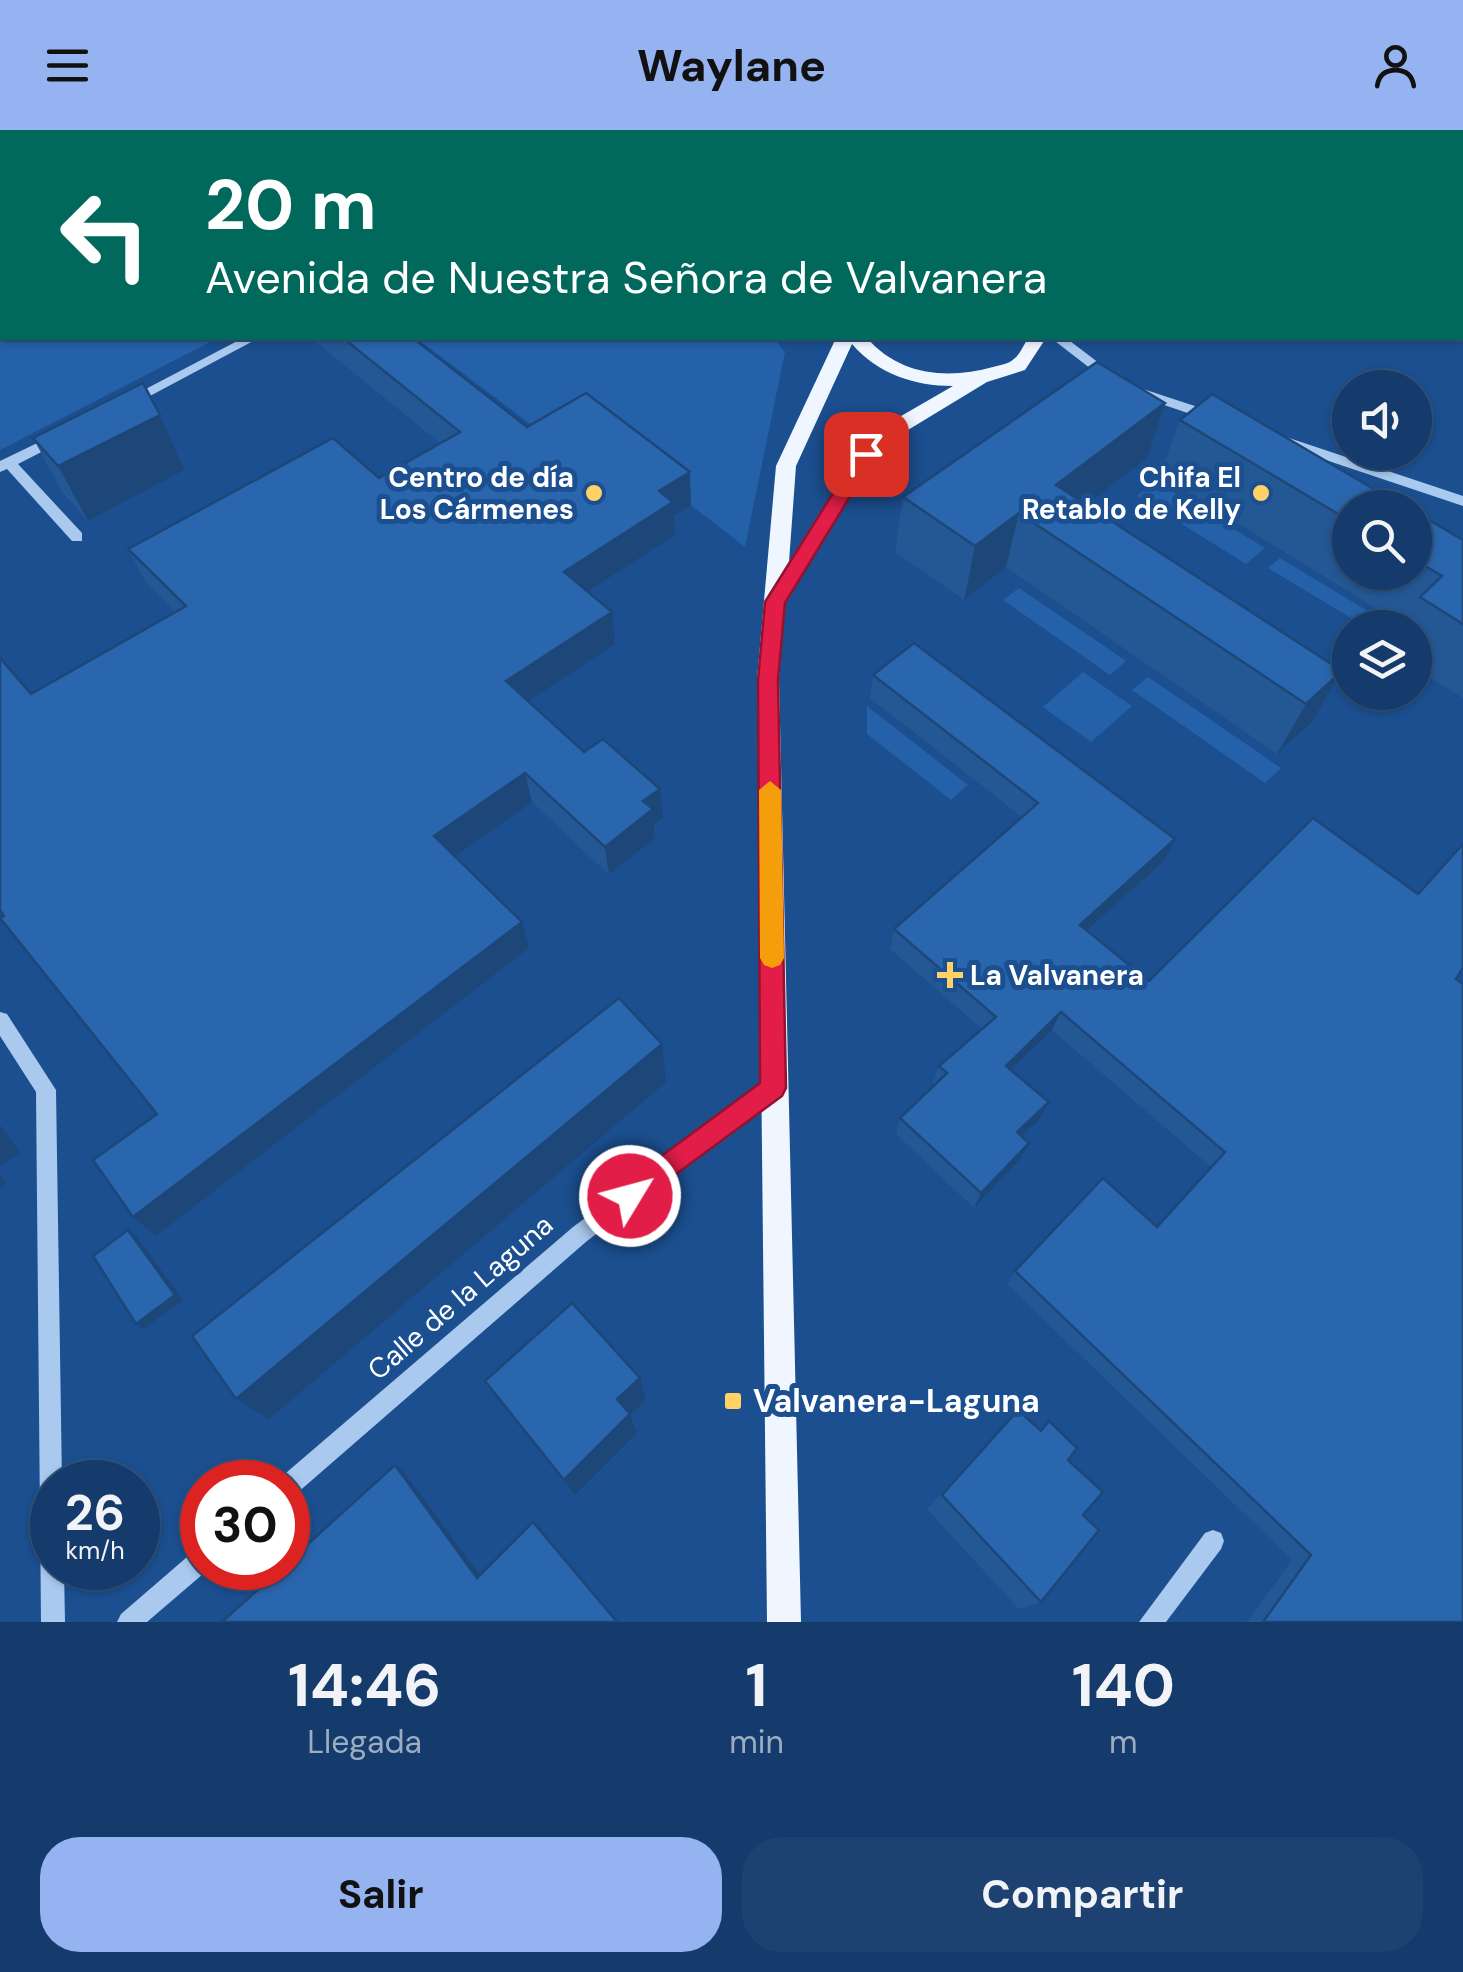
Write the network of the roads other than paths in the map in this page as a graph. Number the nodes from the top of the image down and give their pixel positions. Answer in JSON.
{"nodes":[{"id":1,"x":248,"y":340,"type":"edge"},
{"id":2,"x":844,"y":340,"type":"edge"},
{"id":3,"x":857,"y":340,"type":"edge"},
{"id":4,"x":1036,"y":340,"type":"edge"},
{"id":5,"x":1061,"y":340,"type":"edge"},
{"id":6,"x":978,"y":380,"type":"junction"},
{"id":7,"x":113,"y":409,"type":"edge"},
{"id":8,"x":1229,"y":422,"type":"edge"},
{"id":9,"x":79,"y":427,"type":"edge"},
{"id":10,"x":1265,"y":434,"type":"edge"},
{"id":11,"x":5,"y":465,"type":"edge"},
{"id":12,"x":1463,"y":501,"type":"edge"},
{"id":13,"x":77,"y":538,"type":"dead end"},
{"id":14,"x":775,"y":602,"type":"junction"},
{"id":15,"x":0,"y":1020,"type":"edge"},
{"id":16,"x":773,"y":1088,"type":"junction"},
{"id":17,"x":310,"y":1467,"type":"edge"},
{"id":18,"x":1213,"y":1541,"type":"dead end"},
{"id":19,"x":180,"y":1578,"type":"edge"},
{"id":20,"x":53,"y":1622,"type":"edge"},
{"id":21,"x":129,"y":1622,"type":"edge"},
{"id":22,"x":784,"y":1622,"type":"edge"},
{"id":23,"x":1151,"y":1622,"type":"edge"}],
"edges":[{"from":1,"to":7,"type":"street"},
{"from":2,"to":14,"type":"main road"},
{"from":3,"to":6,"type":"main road"},
{"from":4,"to":6,"type":"main road"},
{"from":5,"to":8,"type":"street"},
{"from":6,"to":14,"type":"main road"},
{"from":9,"to":11,"type":"street"},
{"from":10,"to":12,"type":"street"},
{"from":11,"to":13,"type":"street"},
{"from":14,"to":16,"type":"main road"},
{"from":15,"to":20,"type":"street"},
{"from":16,"to":17,"type":"street","name":"Calle de la Laguna"},
{"from":16,"to":22,"type":"main road"},
{"from":18,"to":23,"type":"street"},
{"from":19,"to":21,"type":"street"}]}
